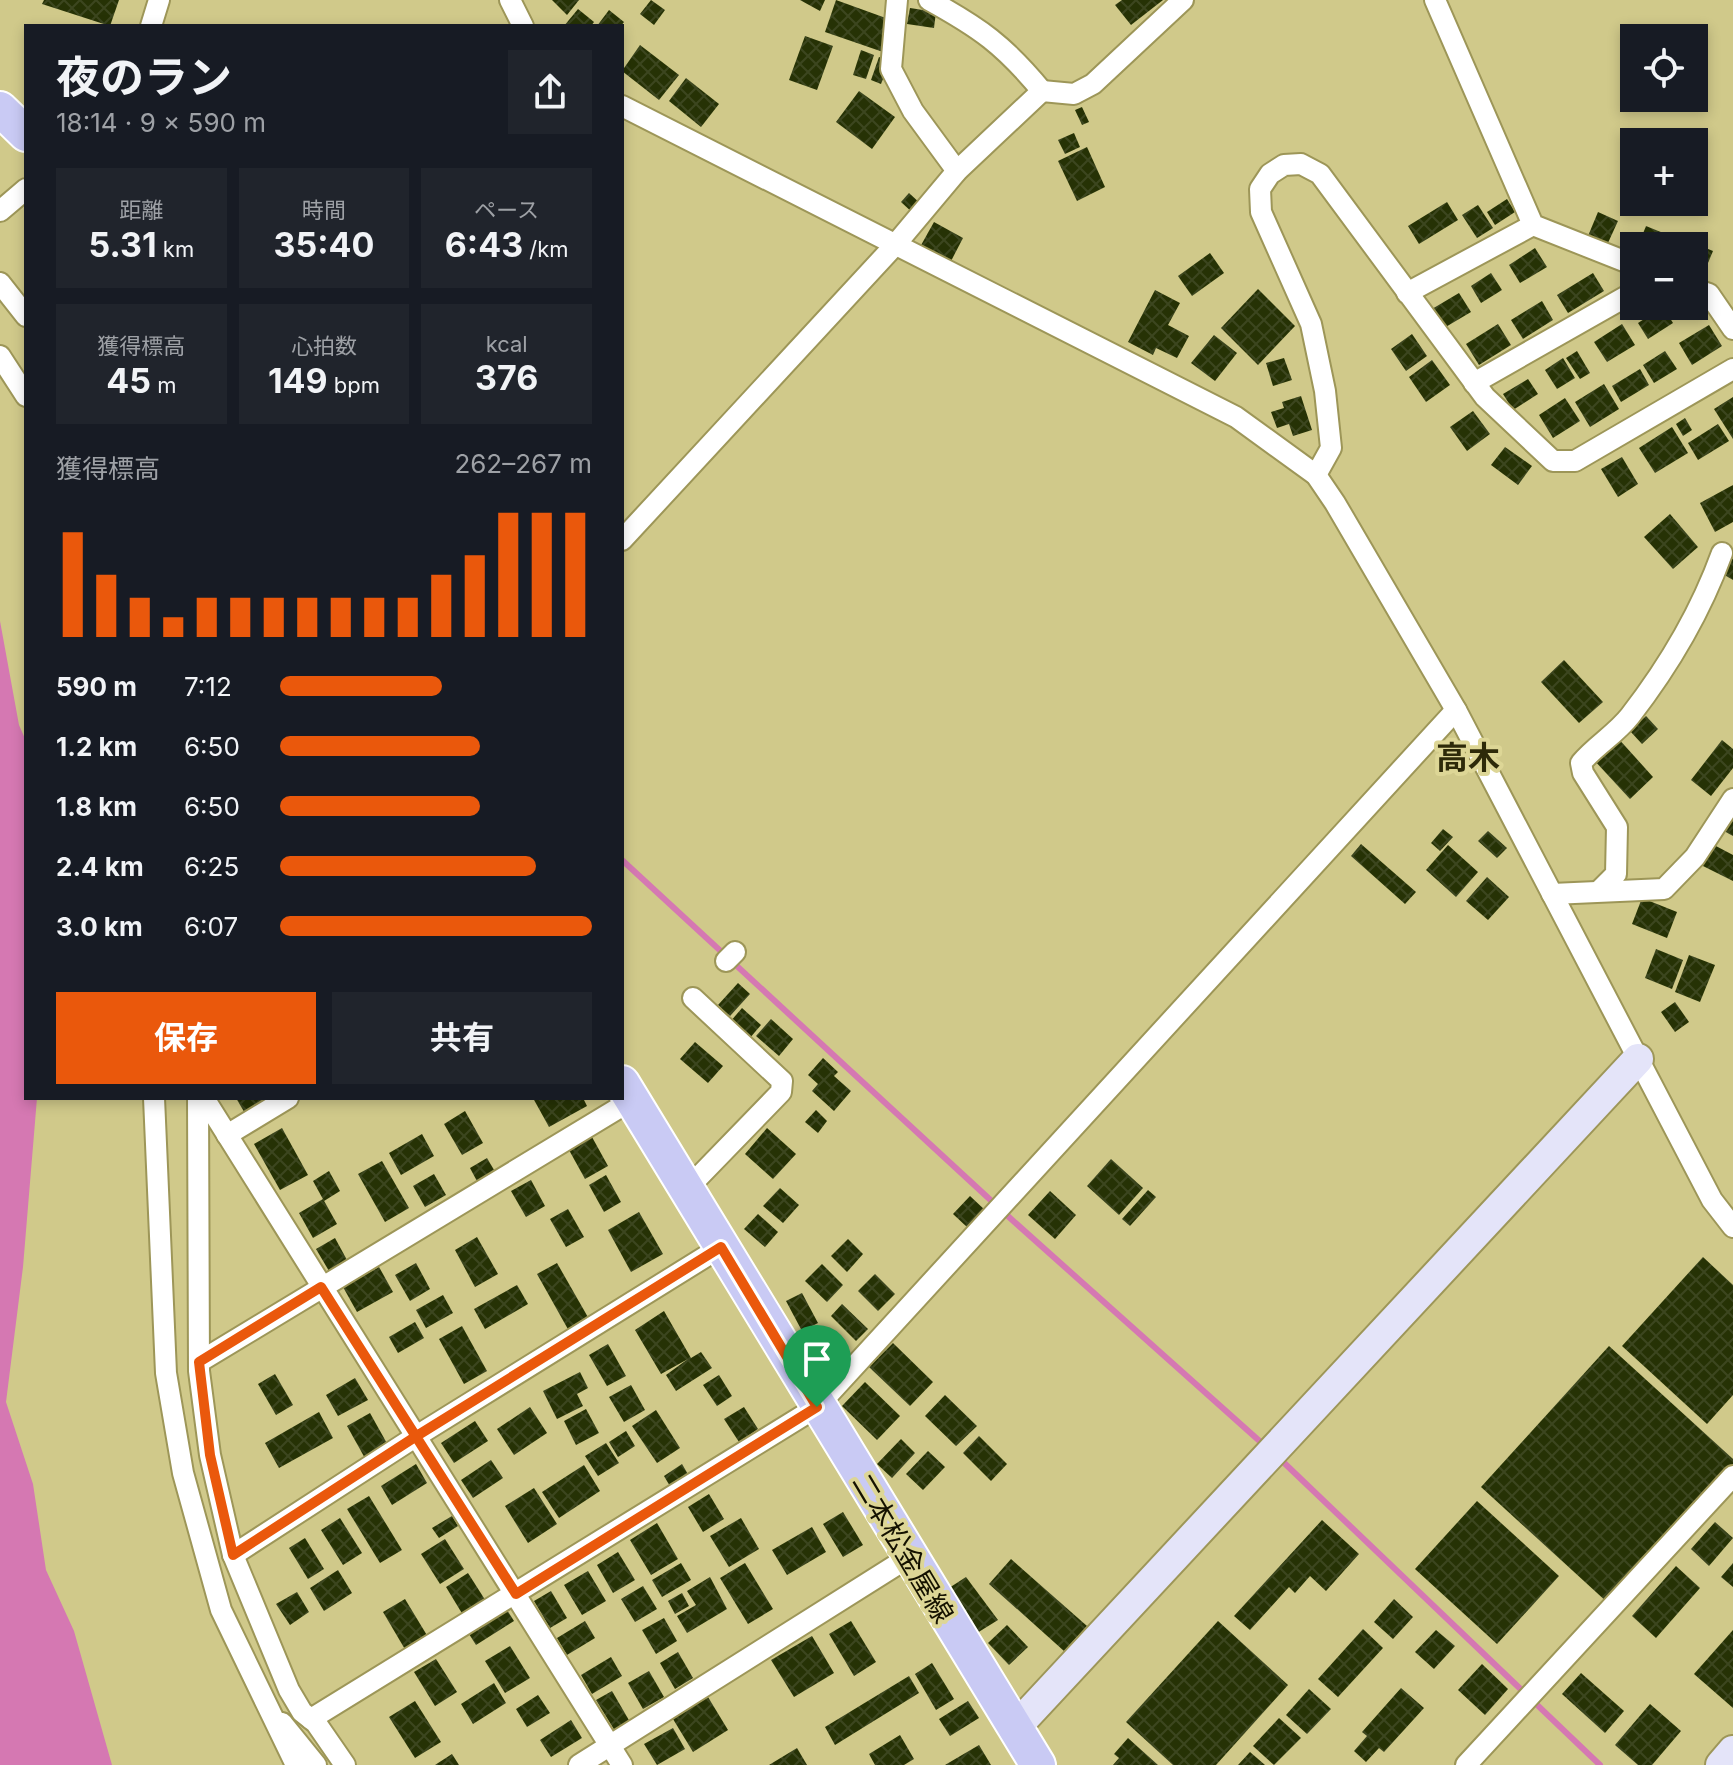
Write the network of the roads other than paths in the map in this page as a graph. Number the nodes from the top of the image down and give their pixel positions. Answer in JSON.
{"nodes":[{"id":1,"x":159,"y":0,"type":"edge"},
{"id":2,"x":510,"y":0,"type":"edge"},
{"id":3,"x":897,"y":0,"type":"edge"},
{"id":4,"x":929,"y":0,"type":"edge"},
{"id":5,"x":1183,"y":0,"type":"edge"},
{"id":6,"x":1435,"y":0,"type":"edge"},
{"id":7,"x":152,"y":24,"type":"edge"},
{"id":8,"x":522,"y":24,"type":"edge"},
{"id":9,"x":1042,"y":91,"type":"junction"},
{"id":10,"x":624,"y":107,"type":"edge"},
{"id":11,"x":0,"y":109,"type":"edge"},
{"id":12,"x":24,"y":132,"type":"edge"},
{"id":13,"x":957,"y":171,"type":"junction"},
{"id":14,"x":24,"y":191,"type":"edge"},
{"id":15,"x":0,"y":211,"type":"edge"},
{"id":16,"x":1533,"y":225,"type":"junction"},
{"id":17,"x":895,"y":245,"type":"junction"},
{"id":18,"x":1620,"y":259,"type":"edge"},
{"id":19,"x":0,"y":283,"type":"edge"},
{"id":20,"x":1407,"y":293,"type":"junction"},
{"id":21,"x":1708,"y":294,"type":"edge"},
{"id":22,"x":1620,"y":300,"type":"edge"},
{"id":23,"x":24,"y":313,"type":"edge"},
{"id":24,"x":1733,"y":329,"type":"edge"},
{"id":25,"x":0,"y":356,"type":"edge"},
{"id":26,"x":1733,"y":369,"type":"edge"},
{"id":27,"x":1474,"y":383,"type":"junction"},
{"id":28,"x":24,"y":393,"type":"edge"},
{"id":29,"x":1316,"y":475,"type":"junction"},
{"id":30,"x":624,"y":538,"type":"edge"},
{"id":31,"x":1722,"y":553,"type":"dead end"},
{"id":32,"x":1456,"y":710,"type":"junction"},
{"id":33,"x":1733,"y":799,"type":"edge"},
{"id":34,"x":1601,"y":889,"type":"junction"},
{"id":35,"x":1552,"y":894,"type":"junction"},
{"id":36,"x":693,"y":998,"type":"dead end"},
{"id":37,"x":1638,"y":1059,"type":"junction"},
{"id":38,"x":627,"y":1092,"type":"edge"},
{"id":39,"x":154,"y":1100,"type":"edge"},
{"id":40,"x":201,"y":1100,"type":"edge"},
{"id":41,"x":202,"y":1100,"type":"edge"},
{"id":42,"x":285,"y":1100,"type":"edge"},
{"id":43,"x":614,"y":1100,"type":"edge"},
{"id":44,"x":227,"y":1135,"type":"junction"},
{"id":45,"x":686,"y":1190,"type":"junction"},
{"id":46,"x":1731,"y":1221,"type":"edge"},
{"id":47,"x":721,"y":1247,"type":"junction"},
{"id":48,"x":321,"y":1287,"type":"junction"},
{"id":49,"x":199,"y":1362,"type":"junction"},
{"id":50,"x":817,"y":1407,"type":"junction"},
{"id":51,"x":415,"y":1437,"type":"junction"},
{"id":52,"x":1733,"y":1476,"type":"edge"},
{"id":53,"x":233,"y":1555,"type":"junction"},
{"id":54,"x":909,"y":1557,"type":"junction"},
{"id":55,"x":516,"y":1594,"type":"junction"},
{"id":56,"x":272,"y":1718,"type":"junction"},
{"id":57,"x":311,"y":1719,"type":"junction"},
{"id":58,"x":1014,"y":1729,"type":"junction"},
{"id":59,"x":610,"y":1745,"type":"junction"},
{"id":60,"x":1733,"y":1751,"type":"edge"},
{"id":61,"x":296,"y":1765,"type":"edge"},
{"id":62,"x":316,"y":1765,"type":"edge"},
{"id":63,"x":345,"y":1765,"type":"edge"},
{"id":64,"x":579,"y":1765,"type":"edge"},
{"id":65,"x":622,"y":1765,"type":"edge"},
{"id":66,"x":1038,"y":1765,"type":"edge"},
{"id":67,"x":1466,"y":1765,"type":"edge"},
{"id":68,"x":1721,"y":1765,"type":"edge"}],
"edges":[{"from":1,"to":7,"type":"street"},
{"from":2,"to":8,"type":"street"},
{"from":3,"to":13,"type":"street"},
{"from":4,"to":9,"type":"street"},
{"from":5,"to":9,"type":"street"},
{"from":6,"to":16,"type":"street"},
{"from":9,"to":13,"type":"street"},
{"from":10,"to":17,"type":"street"},
{"from":11,"to":12,"type":"main road"},
{"from":13,"to":17,"type":"street"},
{"from":14,"to":15,"type":"street"},
{"from":16,"to":18,"type":"street"},
{"from":16,"to":20,"type":"street"},
{"from":17,"to":29,"type":"street"},
{"from":17,"to":30,"type":"street"},
{"from":19,"to":23,"type":"street"},
{"from":20,"to":27,"type":"street"},
{"from":20,"to":29,"type":"street"},
{"from":21,"to":24,"type":"street"},
{"from":22,"to":27,"type":"street"},
{"from":25,"to":28,"type":"street"},
{"from":26,"to":27,"type":"street"},
{"from":29,"to":32,"type":"street"},
{"from":31,"to":34,"type":"street"},
{"from":32,"to":35,"type":"street"},
{"from":32,"to":50,"type":"street"},
{"from":33,"to":34,"type":"street"},
{"from":34,"to":35,"type":"street"},
{"from":35,"to":37,"type":"street"},
{"from":36,"to":45,"type":"street"},
{"from":37,"to":46,"type":"street"},
{"from":37,"to":58,"type":"street"},
{"from":38,"to":45,"type":"main road","name":"二本松金屋線"},
{"from":39,"to":56,"type":"street"},
{"from":40,"to":49,"type":"street"},
{"from":41,"to":44,"type":"street"},
{"from":42,"to":44,"type":"street"},
{"from":43,"to":48,"type":"street"},
{"from":44,"to":48,"type":"street"},
{"from":45,"to":47,"type":"main road","name":"二本松金屋線"},
{"from":47,"to":50,"type":"main road","name":"二本松金屋線"},
{"from":47,"to":51,"type":"street"},
{"from":48,"to":49,"type":"street"},
{"from":48,"to":51,"type":"street"},
{"from":49,"to":53,"type":"street"},
{"from":50,"to":54,"type":"main road","name":"二本松金屋線"},
{"from":50,"to":55,"type":"street"},
{"from":51,"to":53,"type":"street"},
{"from":51,"to":55,"type":"street"},
{"from":52,"to":67,"type":"street"},
{"from":53,"to":57,"type":"street"},
{"from":54,"to":58,"type":"main road","name":"二本松金屋線"},
{"from":54,"to":59,"type":"street"},
{"from":55,"to":57,"type":"street"},
{"from":55,"to":59,"type":"street"},
{"from":56,"to":61,"type":"street"},
{"from":56,"to":62,"type":"street"},
{"from":57,"to":63,"type":"street"},
{"from":58,"to":66,"type":"main road","name":"二本松金屋線"},
{"from":59,"to":64,"type":"street"},
{"from":59,"to":65,"type":"street"},
{"from":60,"to":68,"type":"street"}]}
